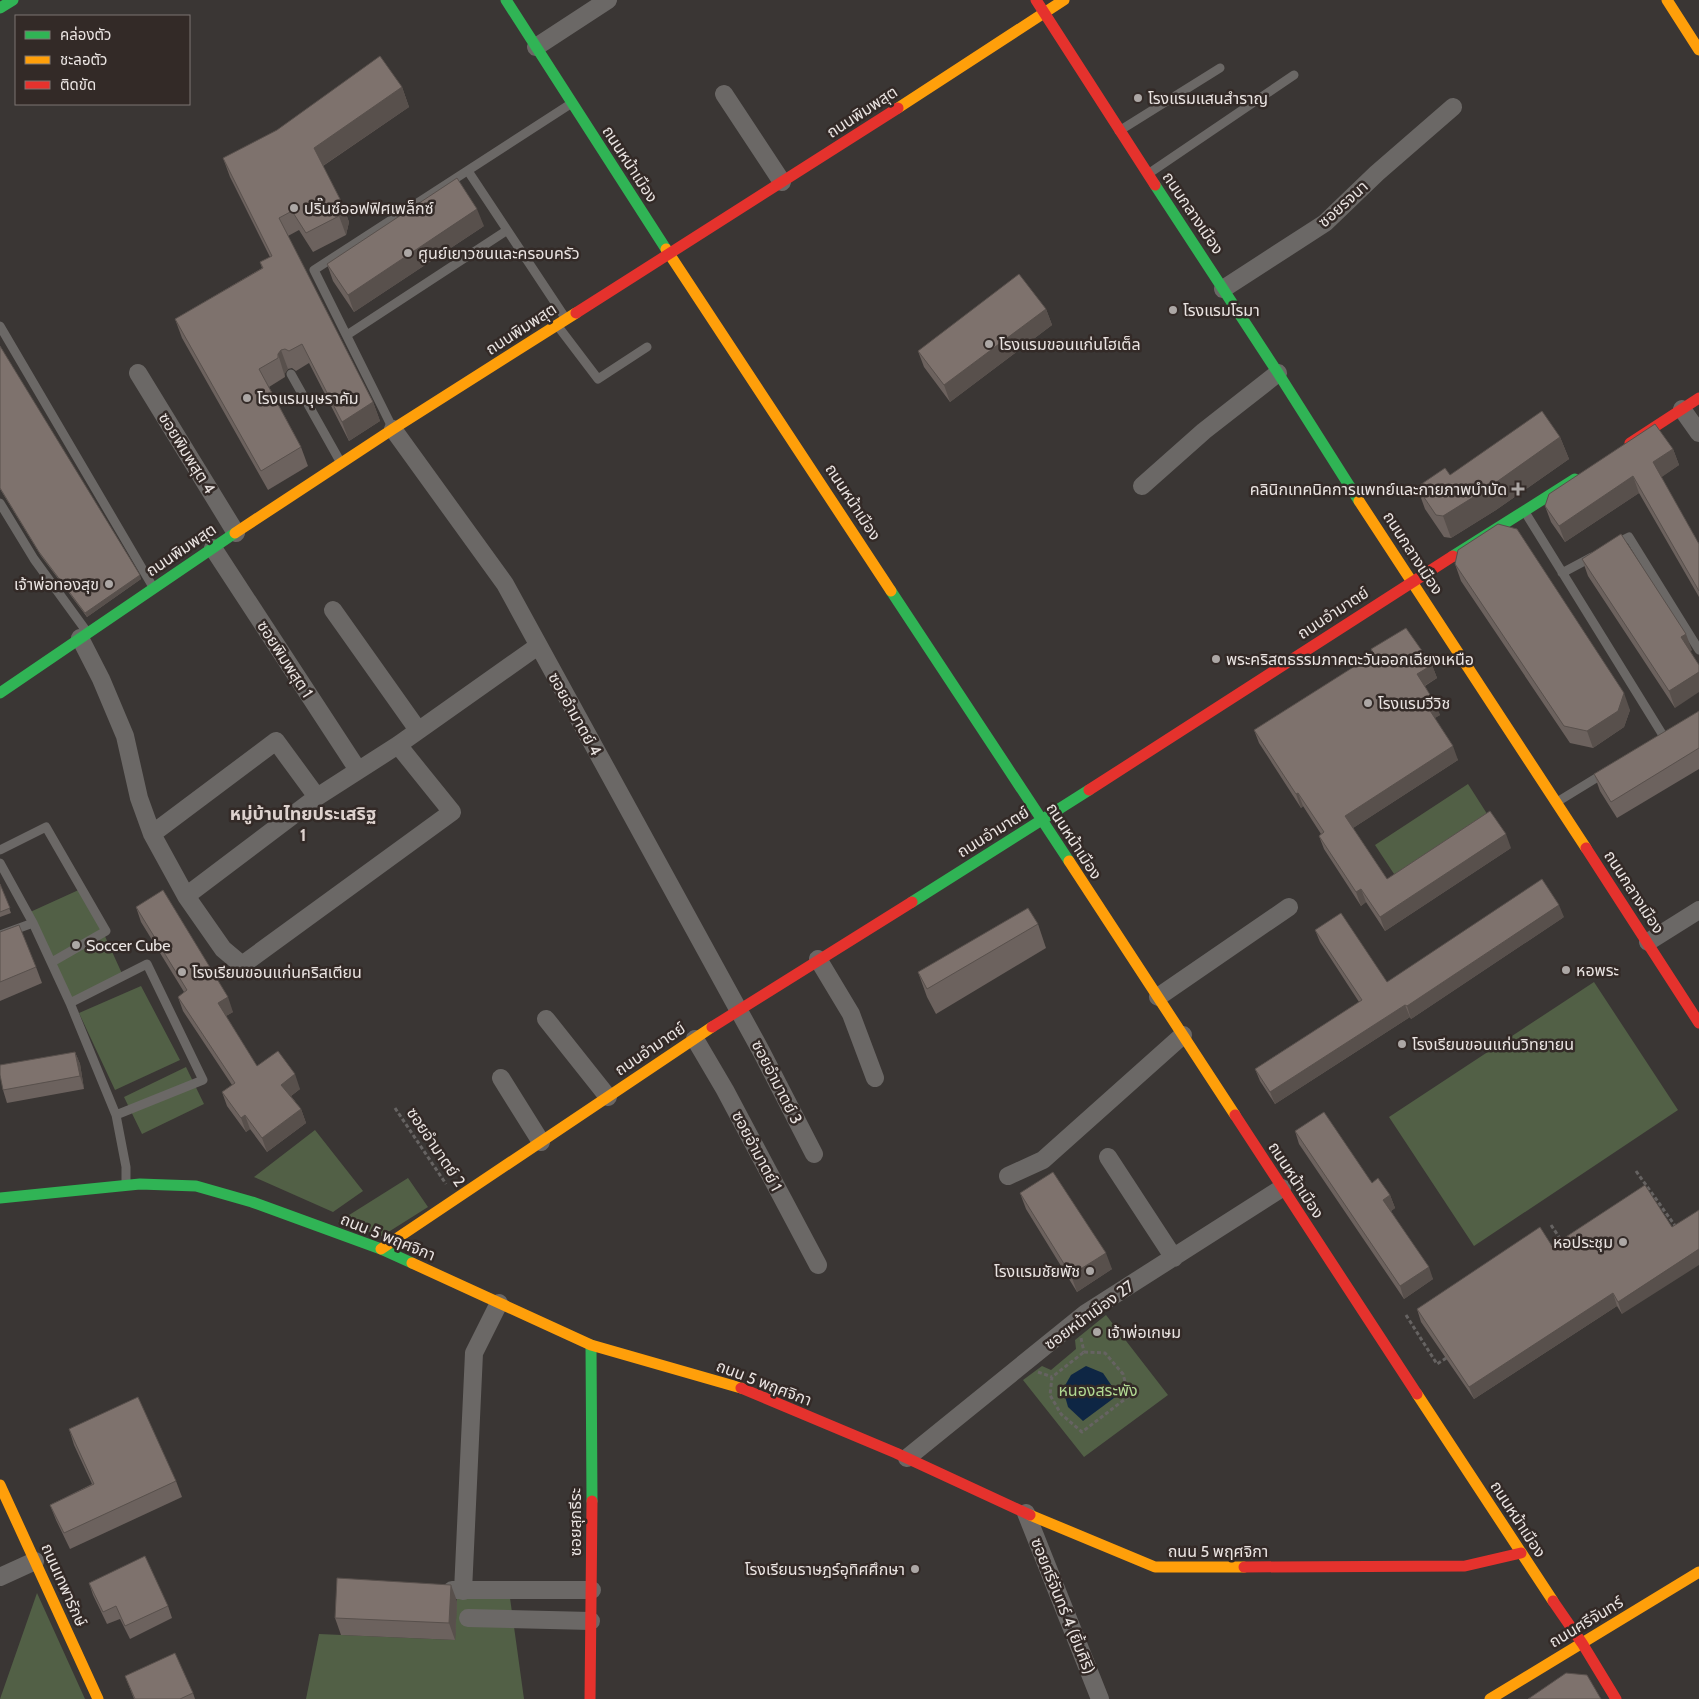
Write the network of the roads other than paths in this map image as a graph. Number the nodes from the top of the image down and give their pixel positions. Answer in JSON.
{"nodes":[{"id":1,"x":13,"y":0,"type":"edge"},
{"id":2,"x":506,"y":0,"type":"edge"},
{"id":3,"x":608,"y":0,"type":"edge"},
{"id":4,"x":1036,"y":0,"type":"edge"},
{"id":5,"x":1064,"y":0,"type":"edge"},
{"id":6,"x":1667,"y":0,"type":"edge"},
{"id":7,"x":0,"y":8,"type":"edge"},
{"id":8,"x":1044,"y":13,"type":"junction"},
{"id":9,"x":1696,"y":39,"type":"edge"},
{"id":10,"x":536,"y":47,"type":"junction"},
{"id":11,"x":1220,"y":68,"type":"dead end"},
{"id":12,"x":1294,"y":75,"type":"dead end"},
{"id":13,"x":724,"y":94,"type":"dead end"},
{"id":14,"x":572,"y":103,"type":"junction"},
{"id":15,"x":1453,"y":107,"type":"dead end"},
{"id":16,"x":1119,"y":131,"type":"junction"},
{"id":17,"x":468,"y":171,"type":"junction"},
{"id":18,"x":1148,"y":174,"type":"junction"},
{"id":19,"x":782,"y":182,"type":"junction"},
{"id":20,"x":506,"y":231,"type":"junction"},
{"id":21,"x":669,"y":254,"type":"junction"},
{"id":22,"x":1223,"y":289,"type":"junction"},
{"id":23,"x":561,"y":322,"type":"junction"},
{"id":24,"x":0,"y":326,"type":"edge"},
{"id":25,"x":347,"y":335,"type":"junction"},
{"id":26,"x":647,"y":347,"type":"dead end"},
{"id":27,"x":138,"y":373,"type":"dead end"},
{"id":28,"x":1278,"y":373,"type":"junction"},
{"id":29,"x":291,"y":374,"type":"dead end"},
{"id":30,"x":1699,"y":398,"type":"edge"},
{"id":31,"x":1682,"y":409,"type":"junction"},
{"id":32,"x":394,"y":429,"type":"junction"},
{"id":33,"x":1699,"y":433,"type":"edge"},
{"id":34,"x":1620,"y":449,"type":"edge"},
{"id":35,"x":342,"y":464,"type":"junction"},
{"id":36,"x":1581,"y":474,"type":"edge"},
{"id":37,"x":1142,"y":486,"type":"dead end"},
{"id":38,"x":0,"y":503,"type":"edge"},
{"id":39,"x":1525,"y":512,"type":"junction"},
{"id":40,"x":236,"y":533,"type":"junction"},
{"id":41,"x":213,"y":548,"type":"junction"},
{"id":42,"x":1562,"y":573,"type":"junction"},
{"id":43,"x":1411,"y":582,"type":"junction"},
{"id":44,"x":153,"y":588,"type":"junction"},
{"id":45,"x":333,"y":610,"type":"dead end"},
{"id":46,"x":84,"y":635,"type":"junction"},
{"id":47,"x":538,"y":646,"type":"junction"},
{"id":48,"x":1699,"y":650,"type":"edge"},
{"id":49,"x":1,"y":691,"type":"edge"},
{"id":50,"x":418,"y":730,"type":"junction"},
{"id":51,"x":1663,"y":738,"type":"edge"},
{"id":52,"x":398,"y":746,"type":"junction"},
{"id":53,"x":1614,"y":767,"type":"edge"},
{"id":54,"x":358,"y":770,"type":"junction"},
{"id":55,"x":317,"y":797,"type":"junction"},
{"id":56,"x":1557,"y":802,"type":"junction"},
{"id":57,"x":1042,"y":821,"type":"junction"},
{"id":58,"x":152,"y":834,"type":"junction"},
{"id":59,"x":0,"y":850,"type":"edge"},
{"id":60,"x":0,"y":863,"type":"edge"},
{"id":61,"x":4,"y":880,"type":"edge"},
{"id":62,"x":186,"y":896,"type":"junction"},
{"id":63,"x":1289,"y":907,"type":"dead end"},
{"id":64,"x":1699,"y":910,"type":"edge"},
{"id":65,"x":33,"y":923,"type":"junction"},
{"id":66,"x":0,"y":935,"type":"edge"},
{"id":67,"x":1648,"y":942,"type":"junction"},
{"id":68,"x":818,"y":959,"type":"junction"},
{"id":69,"x":52,"y":962,"type":"junction"},
{"id":70,"x":1158,"y":997,"type":"junction"},
{"id":71,"x":70,"y":1004,"type":"junction"},
{"id":72,"x":738,"y":1010,"type":"junction"},
{"id":73,"x":546,"y":1019,"type":"dead end"},
{"id":74,"x":1699,"y":1022,"type":"edge"},
{"id":75,"x":1183,"y":1035,"type":"junction"},
{"id":76,"x":694,"y":1038,"type":"junction"},
{"id":77,"x":500,"y":1078,"type":"dead end"},
{"id":78,"x":875,"y":1078,"type":"dead end"},
{"id":79,"x":608,"y":1097,"type":"junction"},
{"id":80,"x":116,"y":1115,"type":"junction"},
{"id":81,"x":541,"y":1142,"type":"junction"},
{"id":82,"x":814,"y":1154,"type":"dead end"},
{"id":83,"x":1108,"y":1157,"type":"dead end"},
{"id":84,"x":1008,"y":1176,"type":"dead end"},
{"id":85,"x":126,"y":1186,"type":"junction"},
{"id":86,"x":1282,"y":1188,"type":"junction"},
{"id":87,"x":0,"y":1198,"type":"edge"},
{"id":88,"x":381,"y":1249,"type":"junction"},
{"id":89,"x":1174,"y":1258,"type":"junction"},
{"id":90,"x":818,"y":1265,"type":"dead end"},
{"id":91,"x":500,"y":1303,"type":"junction"},
{"id":92,"x":591,"y":1345,"type":"junction"},
{"id":93,"x":907,"y":1458,"type":"junction"},
{"id":94,"x":0,"y":1485,"type":"edge"},
{"id":95,"x":1026,"y":1513,"type":"junction"},
{"id":96,"x":1521,"y":1553,"type":"junction"},
{"id":97,"x":35,"y":1561,"type":"junction"},
{"id":98,"x":1699,"y":1572,"type":"edge"},
{"id":99,"x":0,"y":1576,"type":"edge"},
{"id":100,"x":434,"y":1588,"type":"edge"},
{"id":101,"x":592,"y":1590,"type":"junction"},
{"id":102,"x":463,"y":1591,"type":"junction"},
{"id":103,"x":468,"y":1618,"type":"dead end"},
{"id":104,"x":591,"y":1621,"type":"junction"},
{"id":105,"x":1582,"y":1643,"type":"junction"},
{"id":106,"x":98,"y":1699,"type":"edge"},
{"id":107,"x":590,"y":1699,"type":"edge"},
{"id":108,"x":1100,"y":1699,"type":"edge"},
{"id":109,"x":1490,"y":1699,"type":"edge"},
{"id":110,"x":1616,"y":1699,"type":"edge"}],
"edges":[{"from":1,"to":7,"type":"street"},
{"from":2,"to":10,"type":"street","name":"ถนนหน้าเมือง"},
{"from":3,"to":10,"type":"street"},
{"from":4,"to":8,"type":"street","name":"ถนนกลางเมือง"},
{"from":5,"to":8,"type":"street","name":"ถนนพิมพสุต"},
{"from":6,"to":9,"type":"street"},
{"from":8,"to":16,"type":"street","name":"ถนนกลางเมือง"},
{"from":8,"to":19,"type":"street","name":"ถนนพิมพสุต"},
{"from":10,"to":14,"type":"street","name":"ถนนหน้าเมือง"},
{"from":11,"to":16,"type":"lane"},
{"from":12,"to":18,"type":"lane"},
{"from":13,"to":19,"type":"street"},
{"from":14,"to":17,"type":"lane"},
{"from":14,"to":21,"type":"street","name":"ถนนหน้าเมือง"},
{"from":15,"to":22,"type":"street","name":"ซอยรจนา"},
{"from":16,"to":18,"type":"street","name":"ถนนกลางเมือง"},
{"from":17,"to":20,"type":"lane"},
{"from":17,"to":25,"type":"lane"},
{"from":18,"to":22,"type":"street","name":"ถนนกลางเมือง"},
{"from":19,"to":21,"type":"street","name":"ถนนพิมพสุต"},
{"from":20,"to":23,"type":"lane"},
{"from":20,"to":25,"type":"lane"},
{"from":21,"to":23,"type":"street","name":"ถนนพิมพสุต"},
{"from":21,"to":57,"type":"street","name":"ถนนหน้าเมือง"},
{"from":22,"to":28,"type":"street","name":"ถนนกลางเมือง"},
{"from":23,"to":26,"type":"lane"},
{"from":23,"to":32,"type":"street","name":"ถนนพิมพสุต"},
{"from":24,"to":44,"type":"lane"},
{"from":25,"to":32,"type":"lane"},
{"from":27,"to":40,"type":"street","name":"ซอยพิมพสุต 4"},
{"from":28,"to":37,"type":"street"},
{"from":28,"to":43,"type":"street","name":"ถนนกลางเมือง"},
{"from":29,"to":35,"type":"lane"},
{"from":30,"to":31,"type":"street"},
{"from":31,"to":33,"type":"street"},
{"from":31,"to":34,"type":"street"},
{"from":32,"to":35,"type":"street","name":"ถนนพิมพสุต"},
{"from":32,"to":47,"type":"street","name":"ซอยอำมาตย์ 4"},
{"from":35,"to":40,"type":"street","name":"ถนนพิมพสุต"},
{"from":36,"to":39,"type":"street","name":"ถนนอำมาตย์"},
{"from":38,"to":46,"type":"lane"},
{"from":39,"to":42,"type":"lane"},
{"from":39,"to":43,"type":"street","name":"ถนนอำมาตย์"},
{"from":40,"to":41,"type":"street","name":"ถนนพิมพสุต"},
{"from":41,"to":44,"type":"street","name":"ถนนพิมพสุต"},
{"from":41,"to":54,"type":"street","name":"ซอยพิมพสุต 1"},
{"from":42,"to":48,"type":"lane"},
{"from":42,"to":51,"type":"lane"},
{"from":43,"to":56,"type":"street","name":"ถนนกลางเมือง"},
{"from":43,"to":57,"type":"street","name":"ถนนอำมาตย์"},
{"from":44,"to":46,"type":"street","name":"ถนนพิมพสุต"},
{"from":45,"to":50,"type":"street"},
{"from":46,"to":49,"type":"street","name":"ถนนพิมพสุต"},
{"from":46,"to":58,"type":"street"},
{"from":47,"to":50,"type":"street"},
{"from":47,"to":72,"type":"street","name":"ซอยอำมาตย์ 4"},
{"from":50,"to":52,"type":"street"},
{"from":52,"to":54,"type":"street"},
{"from":52,"to":62,"type":"street"},
{"from":53,"to":56,"type":"lane"},
{"from":54,"to":55,"type":"street"},
{"from":55,"to":58,"type":"street"},
{"from":55,"to":62,"type":"street"},
{"from":56,"to":67,"type":"street","name":"ถนนกลางเมือง"},
{"from":57,"to":68,"type":"street","name":"ถนนอำมาตย์"},
{"from":57,"to":70,"type":"street","name":"ถนนหน้าเมือง"},
{"from":58,"to":62,"type":"street"},
{"from":59,"to":69,"type":"lane"},
{"from":60,"to":61,"type":"lane"},
{"from":61,"to":65,"type":"lane"},
{"from":63,"to":70,"type":"street"},
{"from":64,"to":67,"type":"street"},
{"from":65,"to":66,"type":"lane"},
{"from":65,"to":69,"type":"lane"},
{"from":67,"to":74,"type":"street","name":"ถนนกลางเมือง"},
{"from":68,"to":72,"type":"street","name":"ถนนอำมาตย์"},
{"from":68,"to":78,"type":"street"},
{"from":69,"to":71,"type":"lane"},
{"from":70,"to":75,"type":"street","name":"ถนนหน้าเมือง"},
{"from":71,"to":80,"type":"lane"},
{"from":71,"to":80,"type":"lane"},
{"from":72,"to":76,"type":"street","name":"ถนนอำมาตย์"},
{"from":72,"to":82,"type":"street","name":"ซอยอำมาตย์ 3"},
{"from":73,"to":79,"type":"street"},
{"from":75,"to":84,"type":"street"},
{"from":75,"to":86,"type":"street","name":"ถนนหน้าเมือง"},
{"from":76,"to":79,"type":"street","name":"ถนนอำมาตย์"},
{"from":76,"to":90,"type":"street","name":"ซอยอำมาตย์ 1"},
{"from":77,"to":81,"type":"street"},
{"from":79,"to":81,"type":"street","name":"ถนนอำมาตย์"},
{"from":80,"to":85,"type":"lane"},
{"from":81,"to":88,"type":"street","name":"ถนนอำมาตย์"},
{"from":83,"to":89,"type":"street"},
{"from":85,"to":87,"type":"street","name":"ถนน 5 พฤศจิกา"},
{"from":85,"to":88,"type":"street","name":"ถนน 5 พฤศจิกา"},
{"from":86,"to":89,"type":"street","name":"ซอยหน้าเมือง 27"},
{"from":86,"to":96,"type":"street","name":"ถนนหน้าเมือง"},
{"from":88,"to":91,"type":"street","name":"ถนน 5 พฤศจิกา"},
{"from":89,"to":93,"type":"street","name":"ซอยหน้าเมือง 27"},
{"from":91,"to":92,"type":"street","name":"ถนน 5 พฤศจิกา"},
{"from":91,"to":102,"type":"street"},
{"from":92,"to":93,"type":"street","name":"ถนน 5 พฤศจิกา"},
{"from":92,"to":101,"type":"street","name":"ซอยสุภธีระ"},
{"from":93,"to":95,"type":"street","name":"ถนน 5 พฤศจิกา"},
{"from":94,"to":97,"type":"street","name":"ถนนเทพารักษ์"},
{"from":95,"to":96,"type":"street","name":"ถนน 5 พฤศจิกา"},
{"from":95,"to":108,"type":"street","name":"ซอยศรีจันทร์ 4 (ยิ้มศิริ)"},
{"from":96,"to":105,"type":"street","name":"ถนนหน้าเมือง"},
{"from":97,"to":99,"type":"street"},
{"from":97,"to":106,"type":"street","name":"ถนนเทพารักษ์"},
{"from":98,"to":105,"type":"street","name":"ถนนศรีจันทร์"},
{"from":100,"to":102,"type":"street"},
{"from":101,"to":102,"type":"street"},
{"from":101,"to":104,"type":"street","name":"ซอยสุภธีระ"},
{"from":103,"to":104,"type":"street"},
{"from":104,"to":107,"type":"street","name":"ซอยสุภธีระ"},
{"from":105,"to":109,"type":"street","name":"ถนนศรีจันทร์"},
{"from":105,"to":110,"type":"street","name":"ถนนหน้าเมือง"}]}
